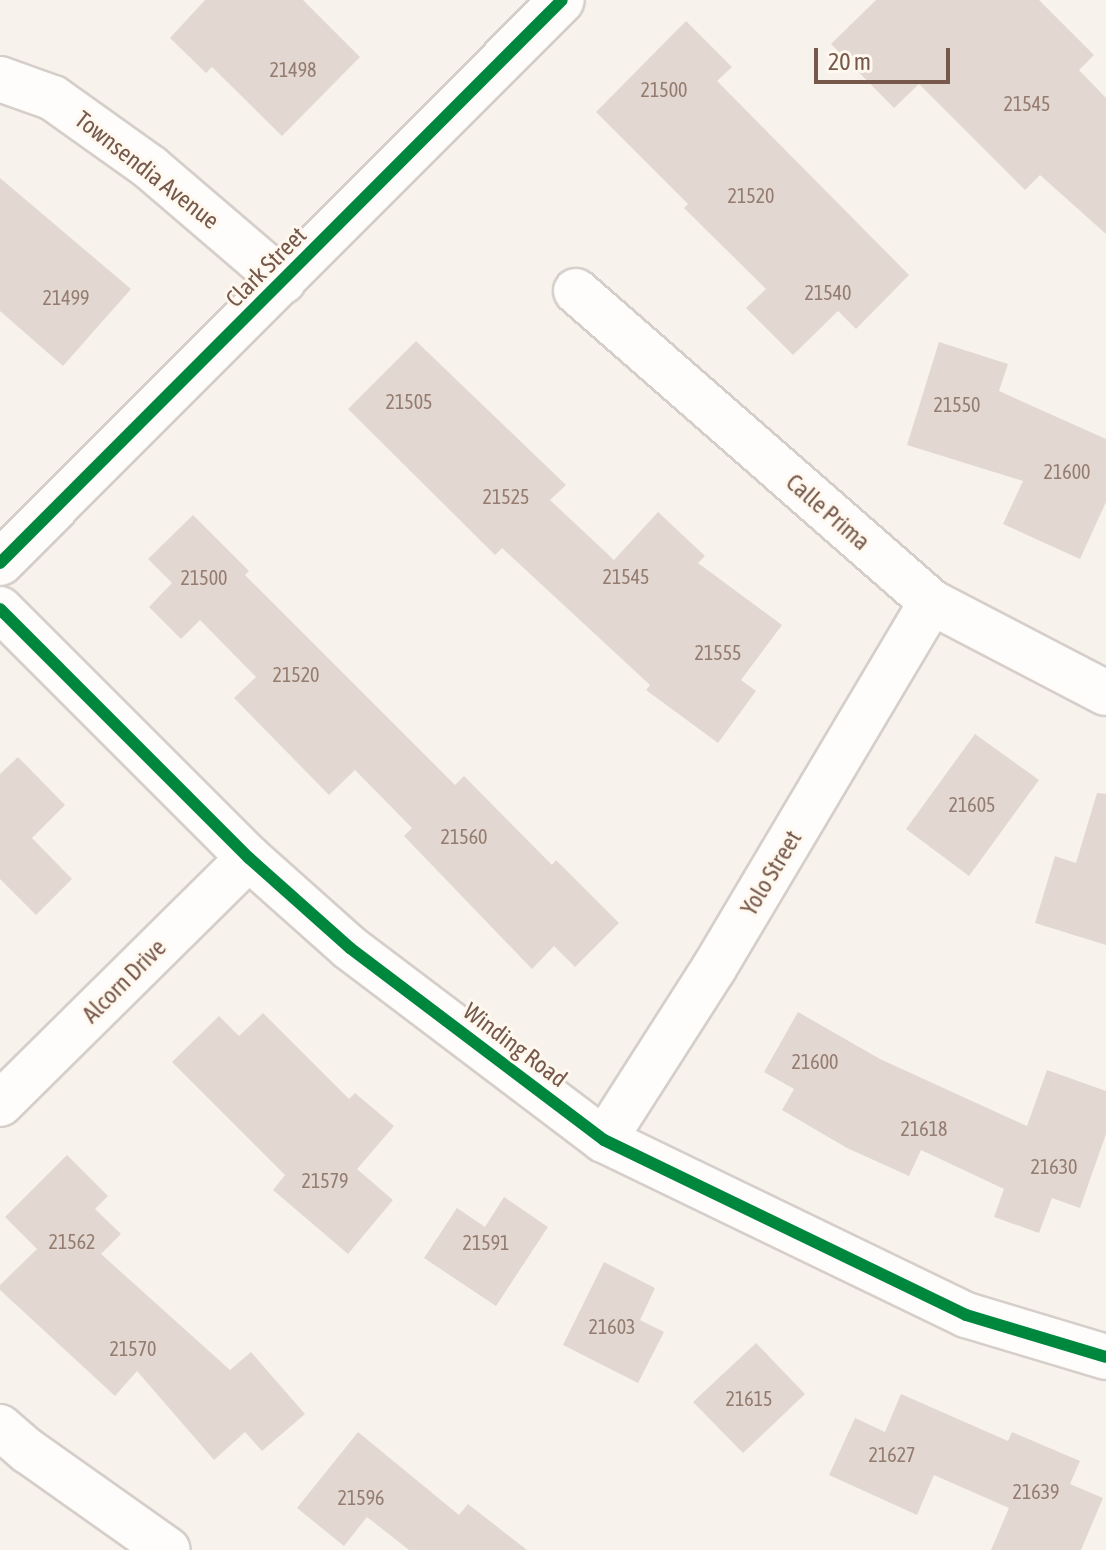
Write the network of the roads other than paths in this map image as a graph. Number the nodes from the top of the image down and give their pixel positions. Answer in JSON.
{"nodes":[{"id":1,"x":562,"y":0,"type":"edge"},
{"id":2,"x":0,"y":79,"type":"edge"},
{"id":3,"x":283,"y":281,"type":"junction"},
{"id":4,"x":576,"y":291,"type":"dead end"},
{"id":5,"x":0,"y":563,"type":"edge"},
{"id":6,"x":931,"y":602,"type":"junction"},
{"id":7,"x":0,"y":609,"type":"edge"},
{"id":8,"x":1106,"y":693,"type":"edge"},
{"id":9,"x":249,"y":858,"type":"junction"},
{"id":10,"x":0,"y":1104,"type":"edge"},
{"id":11,"x":604,"y":1140,"type":"junction"},
{"id":12,"x":1106,"y":1357,"type":"edge"},
{"id":13,"x":0,"y":1427,"type":"edge"},
{"id":14,"x":168,"y":1550,"type":"edge"}],
"edges":[{"from":1,"to":3,"type":"street","name":"Clark Street"},
{"from":2,"to":3,"type":"street","name":"Townsendia Avenue"},
{"from":3,"to":5,"type":"street","name":"Clark Street"},
{"from":4,"to":6,"type":"street","name":"Calle Prima"},
{"from":6,"to":8,"type":"street","name":"Calle Prima"},
{"from":6,"to":11,"type":"street","name":"Yolo Street"},
{"from":7,"to":9,"type":"street","name":"Winding Road"},
{"from":9,"to":10,"type":"street","name":"Alcorn Drive"},
{"from":9,"to":11,"type":"street","name":"Winding Road"},
{"from":11,"to":12,"type":"street","name":"Winding Road"},
{"from":13,"to":14,"type":"street"}]}
